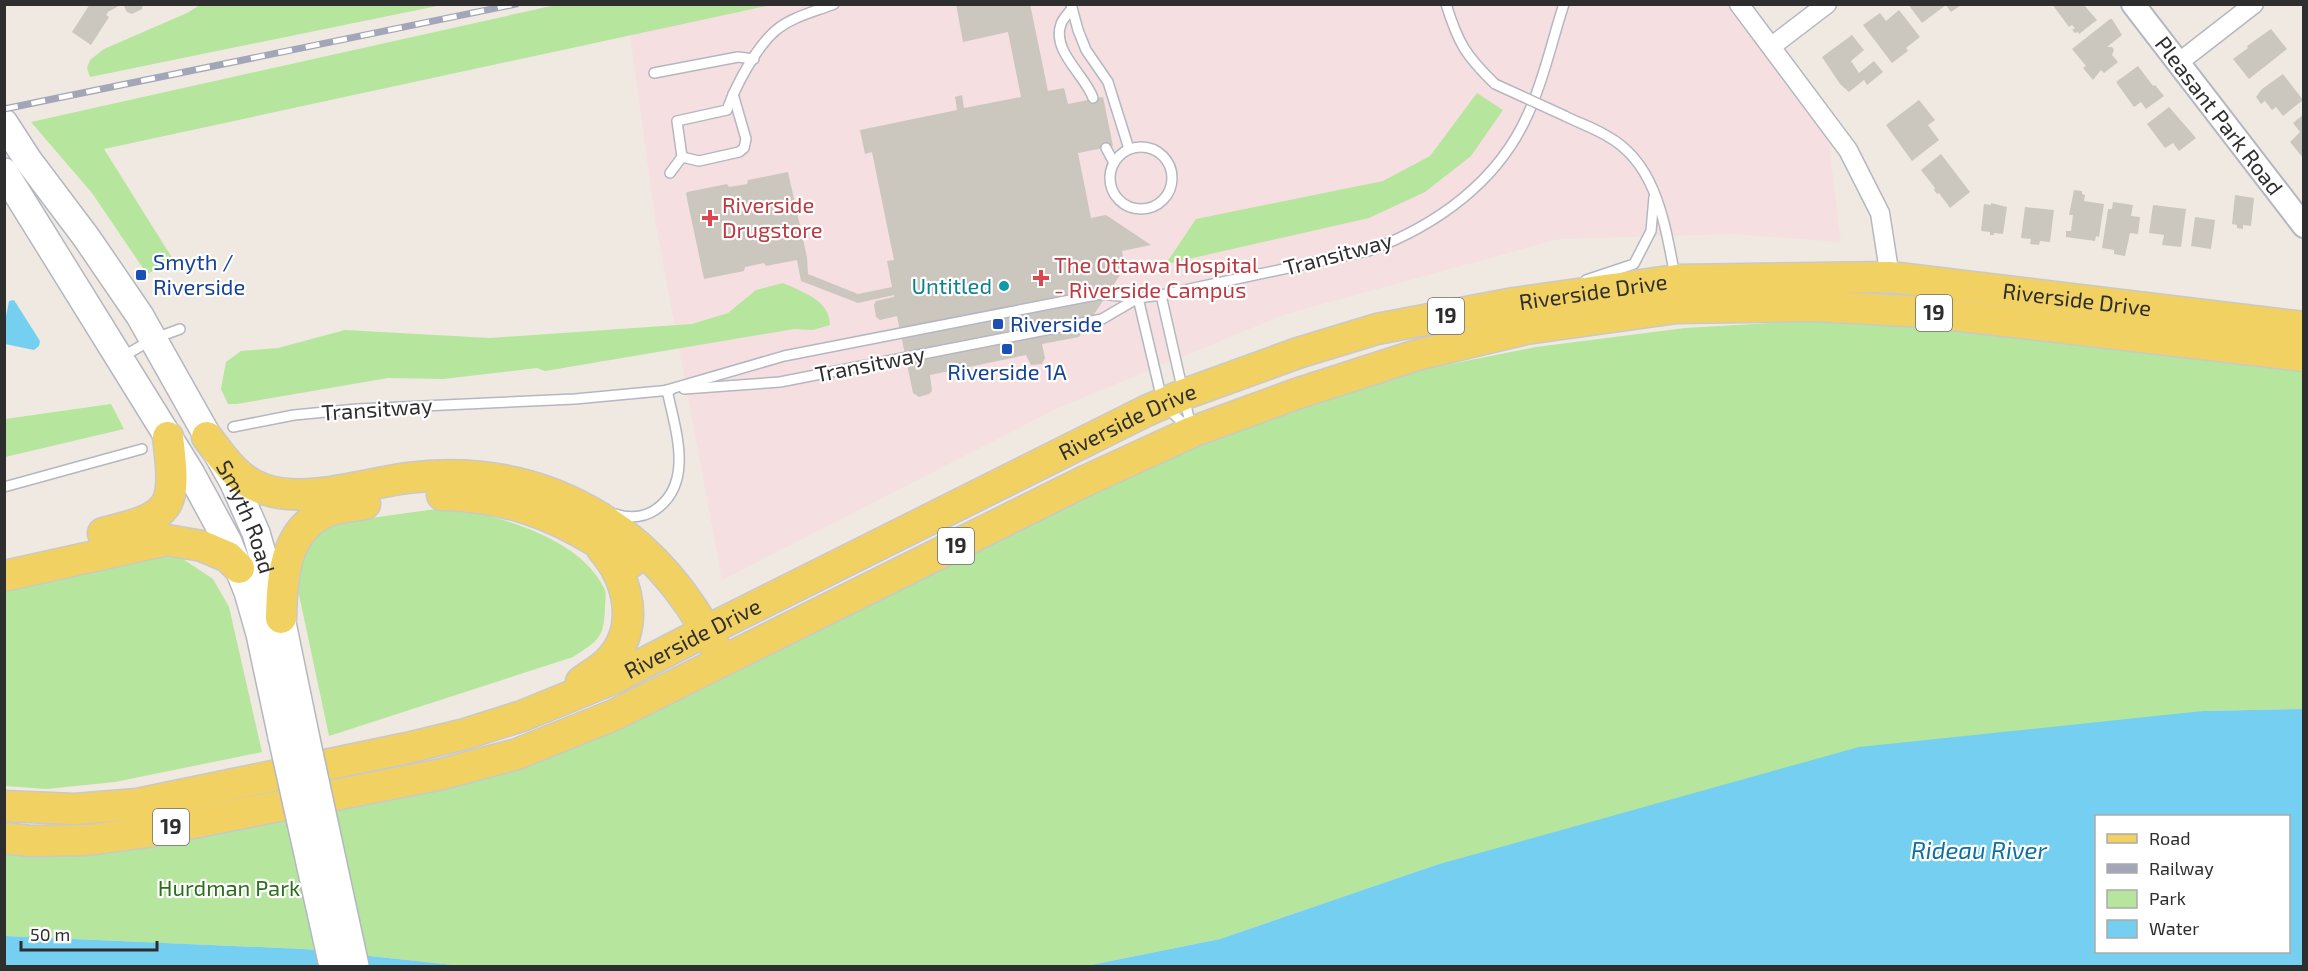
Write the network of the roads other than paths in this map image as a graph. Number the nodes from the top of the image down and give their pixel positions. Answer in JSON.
{"nodes":[{"id":1,"x":834,"y":4,"type":"edge"},
{"id":2,"x":1446,"y":4,"type":"edge"},
{"id":3,"x":1564,"y":4,"type":"edge"},
{"id":4,"x":1739,"y":4,"type":"edge"},
{"id":5,"x":1827,"y":4,"type":"edge"},
{"id":6,"x":2133,"y":4,"type":"edge"},
{"id":7,"x":2254,"y":4,"type":"edge"},
{"id":8,"x":1072,"y":6,"type":"edge"},
{"id":9,"x":1772,"y":46,"type":"junction"},
{"id":10,"x":754,"y":59,"type":"junction"},
{"id":11,"x":2178,"y":63,"type":"junction"},
{"id":12,"x":654,"y":73,"type":"dead end"},
{"id":13,"x":733,"y":94,"type":"junction"},
{"id":14,"x":1093,"y":98,"type":"dead end"},
{"id":15,"x":4,"y":123,"type":"edge"},
{"id":16,"x":1106,"y":148,"type":"dead end"},
{"id":17,"x":1130,"y":149,"type":"junction"},
{"id":18,"x":682,"y":157,"type":"junction"},
{"id":19,"x":1114,"y":163,"type":"junction"},
{"id":20,"x":4,"y":172,"type":"edge"},
{"id":21,"x":670,"y":173,"type":"dead end"},
{"id":22,"x":1654,"y":189,"type":"junction"},
{"id":23,"x":2304,"y":226,"type":"edge"},
{"id":24,"x":1890,"y":277,"type":"junction"},
{"id":25,"x":1579,"y":282,"type":"dead end"},
{"id":26,"x":1568,"y":285,"type":"dead end"},
{"id":27,"x":1677,"y":294,"type":"junction"},
{"id":28,"x":1161,"y":295,"type":"junction"},
{"id":29,"x":1138,"y":298,"type":"junction"},
{"id":30,"x":1514,"y":303,"type":"junction"},
{"id":31,"x":2301,"y":323,"type":"edge"},
{"id":32,"x":180,"y":329,"type":"dead end"},
{"id":33,"x":153,"y":339,"type":"junction"},
{"id":34,"x":2304,"y":356,"type":"edge"},
{"id":35,"x":120,"y":358,"type":"junction"},
{"id":36,"x":667,"y":390,"type":"junction"},
{"id":37,"x":1174,"y":399,"type":"junction"},
{"id":38,"x":220,"y":432,"type":"junction"},
{"id":39,"x":1192,"y":432,"type":"junction"},
{"id":40,"x":155,"y":443,"type":"junction"},
{"id":41,"x":4,"y":487,"type":"edge"},
{"id":42,"x":583,"y":506,"type":"junction"},
{"id":43,"x":594,"y":539,"type":"junction"},
{"id":44,"x":4,"y":556,"type":"edge"},
{"id":45,"x":239,"y":568,"type":"junction"},
{"id":46,"x":4,"y":576,"type":"edge"},
{"id":47,"x":281,"y":618,"type":"junction"},
{"id":48,"x":699,"y":635,"type":"junction"},
{"id":49,"x":715,"y":666,"type":"junction"},
{"id":50,"x":548,"y":706,"type":"junction"},
{"id":51,"x":294,"y":738,"type":"junction"},
{"id":52,"x":4,"y":806,"type":"edge"},
{"id":53,"x":4,"y":838,"type":"edge"},
{"id":54,"x":333,"y":966,"type":"edge"},
{"id":55,"x":355,"y":966,"type":"edge"}],
"edges":[{"from":1,"to":10,"type":"lane"},
{"from":2,"to":22,"type":"lane","bridge":true},
{"from":3,"to":28,"type":"lane","name":"Transitway"},
{"from":4,"to":9,"type":"street"},
{"from":5,"to":9,"type":"street"},
{"from":6,"to":11,"type":"street","name":"Pleasant Park Road"},
{"from":7,"to":11,"type":"street"},
{"from":8,"to":14,"type":"lane"},
{"from":8,"to":17,"type":"lane"},
{"from":9,"to":24,"type":"street"},
{"from":10,"to":12,"type":"lane"},
{"from":10,"to":13,"type":"lane"},
{"from":11,"to":23,"type":"street","name":"Pleasant Park Road"},
{"from":13,"to":18,"type":"lane"},
{"from":13,"to":18,"type":"lane"},
{"from":15,"to":33,"type":"main road","name":"Smyth Road"},
{"from":16,"to":19,"type":"lane"},
{"from":17,"to":19,"type":"lane"},
{"from":17,"to":19,"type":"lane"},
{"from":18,"to":21,"type":"lane"},
{"from":20,"to":35,"type":"main road","name":"Smyth Road"},
{"from":22,"to":25,"type":"lane"},
{"from":22,"to":27,"type":"lane"},
{"from":24,"to":27,"type":"main road","name":"Riverside Drive","number":"19"},
{"from":24,"to":31,"type":"main road","name":"Riverside Drive","number":"19"},
{"from":26,"to":30,"type":"lane"},
{"from":27,"to":30,"type":"main road","name":"Riverside Drive","number":"19"},
{"from":27,"to":34,"type":"main road","name":"Riverside Drive","number":"19"},
{"from":27,"to":39,"type":"main road","name":"Riverside Drive","number":"19"},
{"from":28,"to":29,"type":"lane","name":"Transitway"},
{"from":28,"to":37,"type":"lane"},
{"from":29,"to":36,"type":"lane","name":"Transitway"},
{"from":29,"to":36,"type":"lane","name":"Transitway"},
{"from":29,"to":37,"type":"lane"},
{"from":30,"to":37,"type":"main road","name":"Riverside Drive","number":"19"},
{"from":32,"to":33,"type":"lane"},
{"from":33,"to":35,"type":"lane"},
{"from":33,"to":38,"type":"main road","name":"Smyth Road"},
{"from":35,"to":40,"type":"main road","name":"Smyth Road"},
{"from":36,"to":38,"type":"lane","name":"Transitway"},
{"from":36,"to":42,"type":"lane"},
{"from":37,"to":39,"type":"lane"},
{"from":37,"to":39,"type":"lane"},
{"from":37,"to":48,"type":"main road","name":"Riverside Drive","number":"19"},
{"from":38,"to":42,"type":"main road"},
{"from":38,"to":47,"type":"main road","name":"Smyth Road"},
{"from":39,"to":49,"type":"main road","name":"Riverside Drive","number":"19"},
{"from":40,"to":41,"type":"lane"},
{"from":40,"to":44,"type":"main road"},
{"from":40,"to":45,"type":"main road","name":"Smyth Road"},
{"from":42,"to":48,"type":"main road"},
{"from":43,"to":47,"type":"main road"},
{"from":43,"to":48,"type":"main road"},
{"from":43,"to":50,"type":"main road"},
{"from":45,"to":46,"type":"main road"},
{"from":45,"to":51,"type":"main road","name":"Smyth Road"},
{"from":47,"to":51,"type":"main road","name":"Smyth Road"},
{"from":48,"to":49,"type":"main road"},
{"from":48,"to":50,"type":"main road","name":"Riverside Drive","number":"19"},
{"from":49,"to":53,"type":"main road","name":"Riverside Drive","number":"19"},
{"from":50,"to":52,"type":"main road","name":"Riverside Drive","number":"19"},
{"from":51,"to":54,"type":"main road","name":"Smyth Road","bridge":true},
{"from":51,"to":55,"type":"main road","name":"Smyth Road","bridge":true}]}
